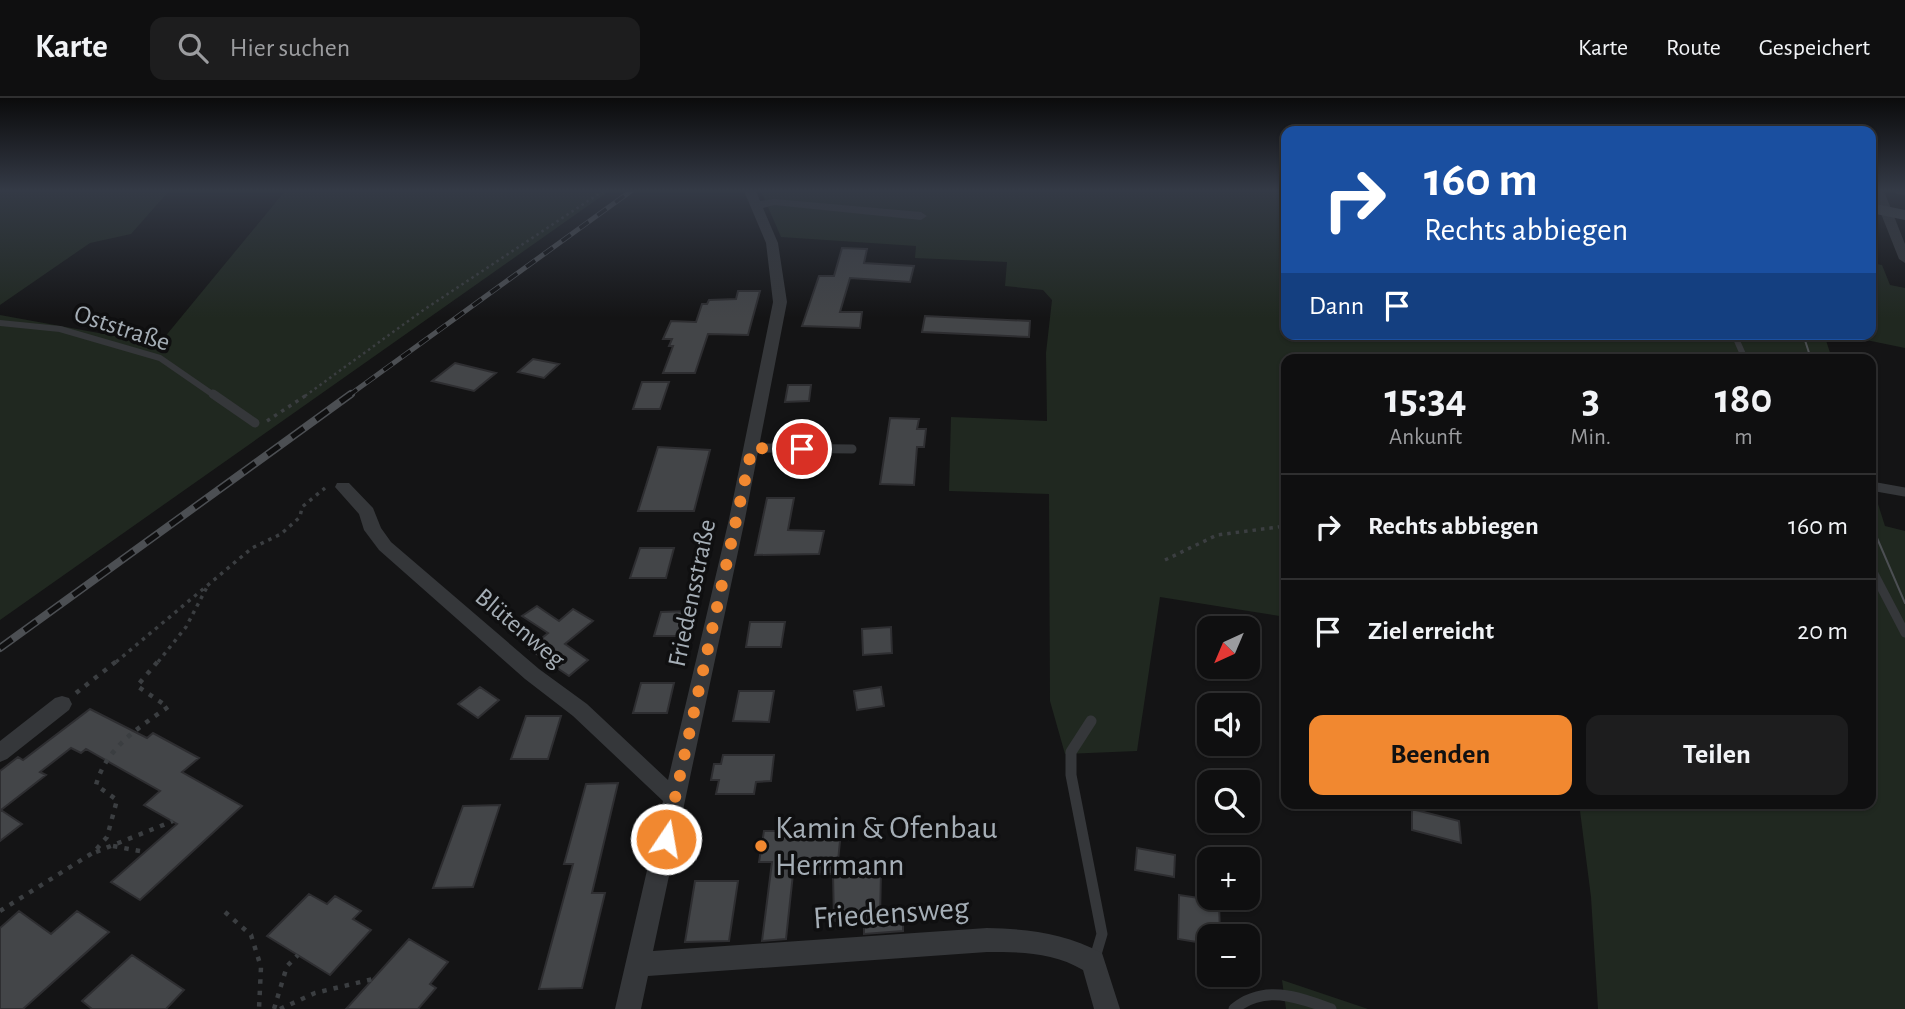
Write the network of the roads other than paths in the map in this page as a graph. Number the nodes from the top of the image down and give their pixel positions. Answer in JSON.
{"nodes":[{"id":1,"x":768,"y":234,"type":"edge"},
{"id":2,"x":1891,"y":234,"type":"edge"},
{"id":3,"x":1905,"y":259,"type":"edge"},
{"id":4,"x":0,"y":323,"type":"edge"},
{"id":5,"x":255,"y":423,"type":"road end"},
{"id":6,"x":752,"y":448,"type":"junction"},
{"id":7,"x":852,"y":449,"type":"dead end"},
{"id":8,"x":343,"y":487,"type":"road end"},
{"id":9,"x":1876,"y":487,"type":"edge"},
{"id":10,"x":1905,"y":492,"type":"edge"},
{"id":11,"x":1876,"y":578,"type":"edge"},
{"id":12,"x":1905,"y":632,"type":"edge"},
{"id":13,"x":62,"y":704,"type":"road end"},
{"id":14,"x":1091,"y":721,"type":"dead end"},
{"id":15,"x":0,"y":753,"type":"edge"},
{"id":16,"x":676,"y":797,"type":"junction"},
{"id":17,"x":1093,"y":962,"type":"junction"},
{"id":18,"x":640,"y":964,"type":"junction"},
{"id":19,"x":628,"y":1009,"type":"edge"},
{"id":20,"x":1107,"y":1009,"type":"edge"},
{"id":21,"x":1234,"y":1009,"type":"edge"},
{"id":22,"x":1331,"y":1009,"type":"edge"}],
"edges":[{"from":1,"to":6,"type":"street","name":"Friedensstraße"},
{"from":2,"to":3,"type":"street"},
{"from":4,"to":5,"type":"lane","name":"Oststraße"},
{"from":6,"to":7,"type":"lane"},
{"from":6,"to":16,"type":"street","name":"Friedensstraße"},
{"from":8,"to":16,"type":"street","name":"Blütenweg"},
{"from":9,"to":10,"type":"lane"},
{"from":11,"to":12,"type":"lane"},
{"from":13,"to":15,"type":"street"},
{"from":14,"to":17,"type":"lane"},
{"from":16,"to":18,"type":"street","name":"Friedensstraße"},
{"from":17,"to":18,"type":"street","name":"Friedensweg"},
{"from":17,"to":20,"type":"street"},
{"from":18,"to":19,"type":"street","name":"Friedensstraße"},
{"from":21,"to":22,"type":"lane"}]}
